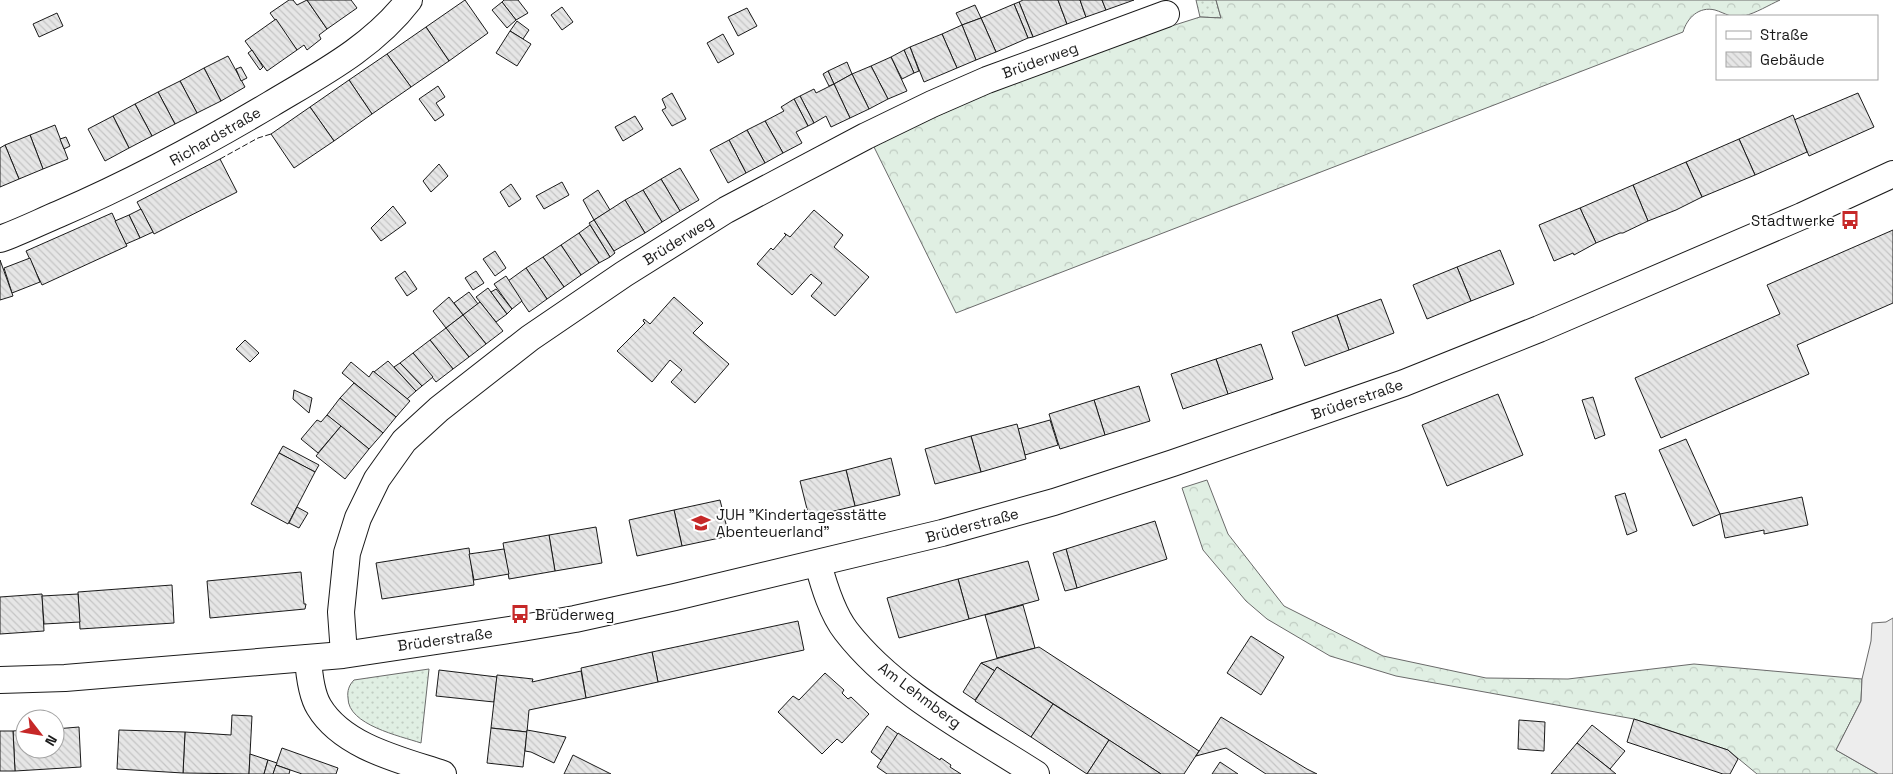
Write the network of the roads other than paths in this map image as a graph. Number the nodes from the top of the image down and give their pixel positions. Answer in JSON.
{"nodes":[{"id":1,"x":409,"y":0,"type":"edge"},
{"id":2,"x":1166,"y":14,"type":"dead end"},
{"id":3,"x":1893,"y":174,"type":"edge"},
{"id":4,"x":0,"y":239,"type":"edge"},
{"id":5,"x":818,"y":564,"type":"junction"},
{"id":6,"x":344,"y":654,"type":"junction"},
{"id":7,"x":308,"y":658,"type":"junction"},
{"id":8,"x":0,"y":680,"type":"edge"},
{"id":9,"x":443,"y":774,"type":"edge"},
{"id":10,"x":1036,"y":774,"type":"edge"}],
"edges":[{"from":1,"to":4,"type":"street","name":"Richardstraße"},
{"from":2,"to":6,"type":"street","name":"Brüderweg"},
{"from":3,"to":5,"type":"street","name":"Brüderstraße"},
{"from":5,"to":6,"type":"street","name":"Brüderstraße"},
{"from":5,"to":10,"type":"street","name":"Am Lehmberg"},
{"from":6,"to":7,"type":"street","name":"Brüderstraße"},
{"from":7,"to":8,"type":"street","name":"Brüderstraße"},
{"from":7,"to":9,"type":"street"}]}
